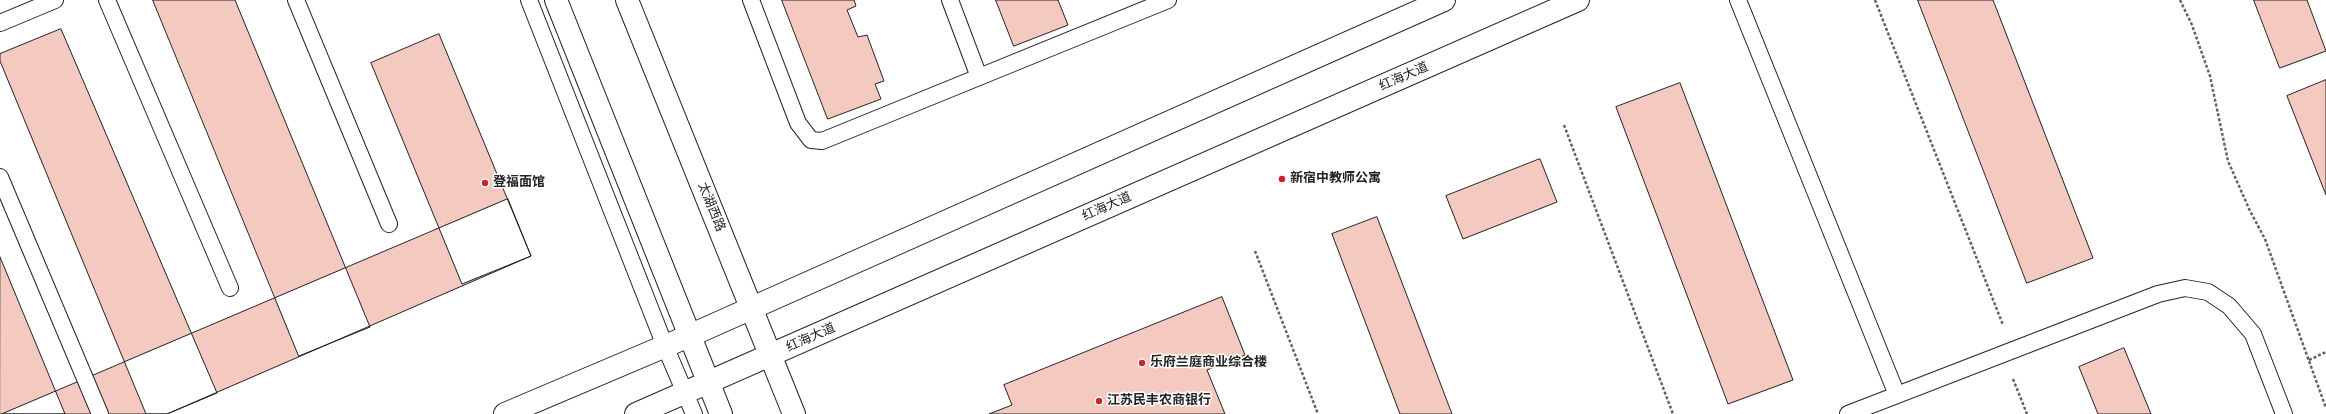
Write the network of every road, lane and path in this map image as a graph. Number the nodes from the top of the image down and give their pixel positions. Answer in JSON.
{"nodes":[{"id":1,"x":54,"y":0,"type":"edge"},
{"id":2,"x":107,"y":0,"type":"edge"},
{"id":3,"x":296,"y":0,"type":"edge"},
{"id":4,"x":529,"y":0,"type":"edge"},
{"id":5,"x":556,"y":0,"type":"edge"},
{"id":6,"x":627,"y":0,"type":"edge"},
{"id":7,"x":751,"y":0,"type":"edge"},
{"id":8,"x":950,"y":0,"type":"edge"},
{"id":9,"x":1168,"y":0,"type":"edge"},
{"id":10,"x":1444,"y":0,"type":"edge"},
{"id":11,"x":1578,"y":0,"type":"edge"},
{"id":12,"x":1738,"y":0,"type":"edge"},
{"id":13,"x":1875,"y":0,"type":"edge"},
{"id":14,"x":2180,"y":0,"type":"edge"},
{"id":15,"x":0,"y":23,"type":"edge"},
{"id":16,"x":979,"y":77,"type":"junction"},
{"id":17,"x":1564,"y":125,"type":"dead end"},
{"id":18,"x":0,"y":177,"type":"edge"},
{"id":19,"x":389,"y":224,"type":"dead end"},
{"id":20,"x":1255,"y":251,"type":"dead end"},
{"id":21,"x":230,"y":288,"type":"dead end"},
{"id":22,"x":751,"y":308,"type":"junction"},
{"id":23,"x":689,"y":336,"type":"junction"},
{"id":24,"x":665,"y":346,"type":"junction"},
{"id":25,"x":2008,"y":352,"type":"junction"},
{"id":26,"x":2326,"y":352,"type":"edge"},
{"id":27,"x":770,"y":356,"type":"junction"},
{"id":28,"x":2309,"y":360,"type":"junction"},
{"id":29,"x":708,"y":382,"type":"junction"},
{"id":30,"x":685,"y":393,"type":"junction"},
{"id":31,"x":1896,"y":395,"type":"junction"},
{"id":32,"x":2326,"y":408,"type":"edge"},
{"id":33,"x":100,"y":414,"type":"edge"},
{"id":34,"x":505,"y":414,"type":"edge"},
{"id":35,"x":636,"y":414,"type":"edge"},
{"id":36,"x":694,"y":414,"type":"edge"},
{"id":37,"x":721,"y":414,"type":"edge"},
{"id":38,"x":794,"y":414,"type":"edge"},
{"id":39,"x":1318,"y":414,"type":"edge"},
{"id":40,"x":1673,"y":414,"type":"edge"},
{"id":41,"x":1848,"y":414,"type":"edge"},
{"id":42,"x":2027,"y":414,"type":"edge"},
{"id":43,"x":2284,"y":414,"type":"edge"}],
"edges":[{"from":1,"to":15,"type":"lane"},
{"from":2,"to":21,"type":"lane"},
{"from":3,"to":19,"type":"lane"},
{"from":4,"to":24,"type":"lane"},
{"from":5,"to":23,"type":"main road"},
{"from":6,"to":22,"type":"main road","name":"太湖西路"},
{"from":7,"to":16,"type":"lane"},
{"from":8,"to":16,"type":"lane"},
{"from":9,"to":16,"type":"lane"},
{"from":10,"to":22,"type":"main road"},
{"from":11,"to":27,"type":"main road","name":"红海大道"},
{"from":12,"to":31,"type":"lane"},
{"from":13,"to":25,"type":"path"},
{"from":14,"to":28,"type":"path"},
{"from":17,"to":40,"type":"path"},
{"from":18,"to":33,"type":"lane"},
{"from":20,"to":39,"type":"path"},
{"from":22,"to":23,"type":"main road"},
{"from":22,"to":27,"type":"main road","name":"太湖西路"},
{"from":23,"to":24,"type":"main road"},
{"from":23,"to":29,"type":"main road"},
{"from":24,"to":30,"type":"lane"},
{"from":24,"to":34,"type":"main road"},
{"from":25,"to":31,"type":"lane"},
{"from":25,"to":42,"type":"path"},
{"from":25,"to":43,"type":"lane"},
{"from":26,"to":28,"type":"path"},
{"from":27,"to":29,"type":"main road","name":"红海大道"},
{"from":27,"to":38,"type":"main road","name":"太湖西路"},
{"from":28,"to":32,"type":"path"},
{"from":29,"to":30,"type":"main road","name":"红海大道"},
{"from":29,"to":37,"type":"main road"},
{"from":30,"to":35,"type":"main road","name":"红海大道"},
{"from":30,"to":36,"type":"lane"},
{"from":31,"to":41,"type":"lane"}]}
